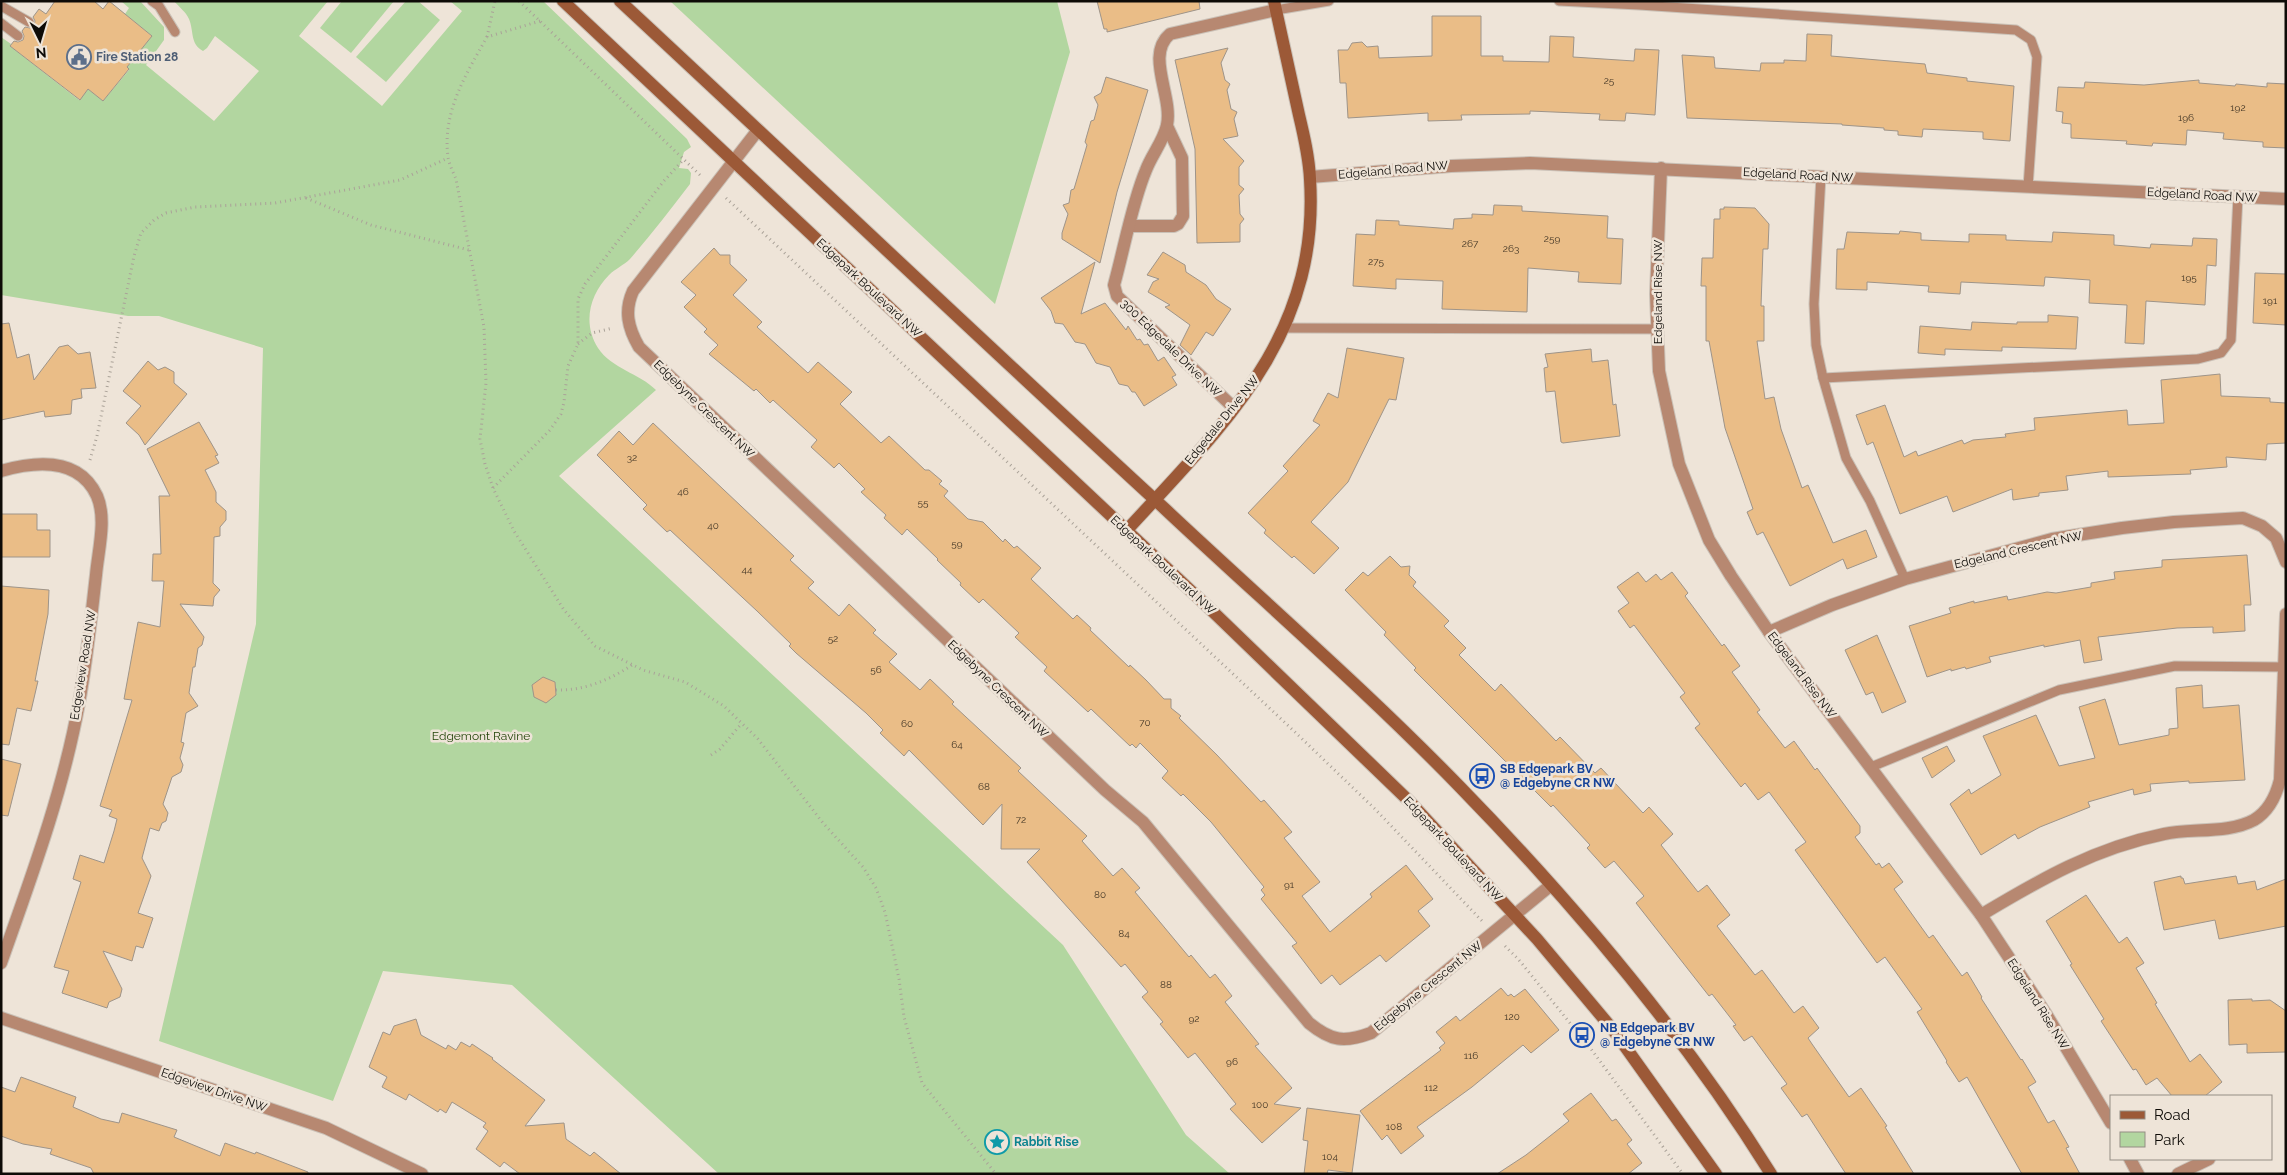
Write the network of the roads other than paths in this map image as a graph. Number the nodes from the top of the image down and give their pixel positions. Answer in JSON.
{"nodes":[{"id":1,"x":152,"y":1,"type":"edge"},
{"id":2,"x":563,"y":1,"type":"edge"},
{"id":3,"x":620,"y":1,"type":"edge"},
{"id":4,"x":1329,"y":1,"type":"edge"},
{"id":5,"x":1559,"y":1,"type":"edge"},
{"id":6,"x":1,"y":6,"type":"edge"},
{"id":7,"x":1275,"y":6,"type":"edge"},
{"id":8,"x":28,"y":22,"type":"dead end"},
{"id":9,"x":1,"y":23,"type":"edge"},
{"id":10,"x":175,"y":32,"type":"dead end"},
{"id":11,"x":18,"y":36,"type":"dead end"},
{"id":12,"x":1167,"y":126,"type":"junction"},
{"id":13,"x":758,"y":130,"type":"junction"},
{"id":14,"x":734,"y":161,"type":"junction"},
{"id":15,"x":1661,"y":168,"type":"junction"},
{"id":16,"x":1821,"y":176,"type":"junction"},
{"id":17,"x":1310,"y":177,"type":"junction"},
{"id":18,"x":2028,"y":187,"type":"junction"},
{"id":19,"x":2238,"y":196,"type":"junction"},
{"id":20,"x":2286,"y":199,"type":"edge"},
{"id":21,"x":1130,"y":226,"type":"junction"},
{"id":22,"x":1285,"y":328,"type":"junction"},
{"id":23,"x":1656,"y":330,"type":"junction"},
{"id":24,"x":1823,"y":378,"type":"junction"},
{"id":25,"x":1234,"y":408,"type":"junction"},
{"id":26,"x":1,"y":471,"type":"edge"},
{"id":27,"x":1154,"y":500,"type":"junction"},
{"id":28,"x":1126,"y":531,"type":"junction"},
{"id":29,"x":2286,"y":562,"type":"edge"},
{"id":30,"x":1905,"y":579,"type":"junction"},
{"id":31,"x":2286,"y":614,"type":"edge"},
{"id":32,"x":1769,"y":632,"type":"junction"},
{"id":33,"x":2283,"y":667,"type":"junction"},
{"id":34,"x":1871,"y":767,"type":"junction"},
{"id":35,"x":1551,"y":885,"type":"junction"},
{"id":36,"x":1515,"y":915,"type":"junction"},
{"id":37,"x":1981,"y":915,"type":"junction"},
{"id":38,"x":1,"y":963,"type":"edge"},
{"id":39,"x":1,"y":1018,"type":"edge"},
{"id":40,"x":2110,"y":1122,"type":"edge"},
{"id":41,"x":2131,"y":1160,"type":"edge"},
{"id":42,"x":2207,"y":1160,"type":"edge"},
{"id":43,"x":1713,"y":1173,"type":"edge"},
{"id":44,"x":422,"y":1174,"type":"edge"},
{"id":45,"x":1771,"y":1174,"type":"edge"},
{"id":46,"x":2138,"y":1174,"type":"edge"},
{"id":47,"x":2178,"y":1174,"type":"edge"}],
"edges":[{"from":1,"to":10,"type":"lane"},
{"from":2,"to":14,"type":"street","name":"Edgepark Boulevard NW"},
{"from":3,"to":13,"type":"street"},
{"from":4,"to":7,"type":"lane"},
{"from":5,"to":18,"type":"lane"},
{"from":6,"to":8,"type":"lane"},
{"from":7,"to":12,"type":"street","name":"300 Edgedale Drive NW"},
{"from":7,"to":17,"type":"street","name":"Edgedale Drive NW"},
{"from":9,"to":11,"type":"lane"},
{"from":12,"to":21,"type":"street","name":"300 Edgedale Drive NW"},
{"from":12,"to":21,"type":"street","name":"300 Edgedale Drive NW"},
{"from":13,"to":14,"type":"street","name":"Edgebyne Crescent NW"},
{"from":13,"to":27,"type":"street"},
{"from":14,"to":28,"type":"street","name":"Edgepark Boulevard NW"},
{"from":14,"to":36,"type":"street","name":"Edgebyne Crescent NW"},
{"from":15,"to":16,"type":"street","name":"Edgeland Road NW"},
{"from":15,"to":17,"type":"street","name":"Edgeland Road NW"},
{"from":15,"to":23,"type":"street","name":"Edgeland Rise NW"},
{"from":16,"to":18,"type":"street","name":"Edgeland Road NW"},
{"from":16,"to":24,"type":"lane"},
{"from":17,"to":22,"type":"street","name":"Edgedale Drive NW"},
{"from":18,"to":19,"type":"street","name":"Edgeland Road NW"},
{"from":19,"to":20,"type":"street","name":"Edgeland Road NW"},
{"from":19,"to":24,"type":"lane"},
{"from":21,"to":25,"type":"street","name":"300 Edgedale Drive NW"},
{"from":22,"to":23,"type":"lane"},
{"from":22,"to":25,"type":"street","name":"Edgedale Drive NW"},
{"from":23,"to":32,"type":"street","name":"Edgeland Rise NW"},
{"from":24,"to":30,"type":"lane"},
{"from":25,"to":27,"type":"street","name":"Edgedale Drive NW"},
{"from":26,"to":38,"type":"street","name":"Edgeview Road NW"},
{"from":27,"to":28,"type":"street","name":"Edgedale Drive NW"},
{"from":27,"to":35,"type":"street"},
{"from":28,"to":36,"type":"street","name":"Edgepark Boulevard NW"},
{"from":29,"to":30,"type":"street","name":"Edgeland Crescent NW"},
{"from":30,"to":32,"type":"street","name":"Edgeland Crescent NW"},
{"from":31,"to":33,"type":"street"},
{"from":32,"to":34,"type":"street","name":"Edgeland Rise NW"},
{"from":33,"to":34,"type":"lane"},
{"from":33,"to":37,"type":"street"},
{"from":34,"to":37,"type":"street","name":"Edgeland Rise NW"},
{"from":35,"to":36,"type":"street","name":"Edgebyne Crescent NW"},
{"from":35,"to":45,"type":"street"},
{"from":36,"to":43,"type":"street","name":"Edgepark Boulevard NW"},
{"from":37,"to":40,"type":"street","name":"Edgeland Rise NW"},
{"from":39,"to":44,"type":"street","name":"Edgeview Drive NW"},
{"from":41,"to":46,"type":"street"},
{"from":42,"to":47,"type":"street"}]}
